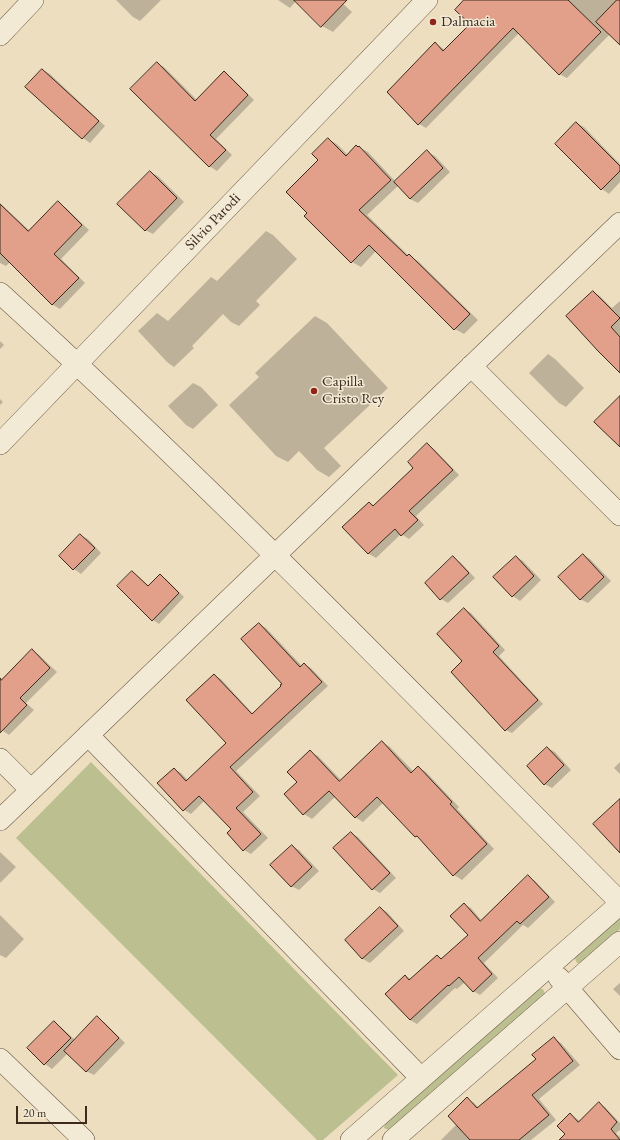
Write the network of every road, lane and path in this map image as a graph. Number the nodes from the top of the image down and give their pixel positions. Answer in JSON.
{"nodes":[{"id":1,"x":34,"y":0,"type":"edge"},
{"id":2,"x":426,"y":0,"type":"edge"},
{"id":3,"x":0,"y":35,"type":"edge"},
{"id":4,"x":620,"y":223,"type":"edge"},
{"id":5,"x":0,"y":293,"type":"edge"},
{"id":6,"x":78,"y":364,"type":"junction"},
{"id":7,"x":471,"y":366,"type":"junction"},
{"id":8,"x":0,"y":444,"type":"edge"},
{"id":9,"x":620,"y":515,"type":"edge"},
{"id":10,"x":275,"y":555,"type":"junction"},
{"id":11,"x":88,"y":735,"type":"junction"},
{"id":12,"x":0,"y":759,"type":"edge"},
{"id":13,"x":31,"y":790,"type":"junction"},
{"id":14,"x":3,"y":810,"type":"edge"},
{"id":15,"x":620,"y":903,"type":"edge"},
{"id":16,"x":620,"y":942,"type":"edge"},
{"id":17,"x":549,"y":966,"type":"junction"},
{"id":18,"x":568,"y":988,"type":"junction"},
{"id":19,"x":620,"y":1049,"type":"edge"},
{"id":20,"x":0,"y":1059,"type":"edge"},
{"id":21,"x":421,"y":1078,"type":"junction"},
{"id":22,"x":354,"y":1139,"type":"edge"},
{"id":23,"x":84,"y":1140,"type":"edge"},
{"id":24,"x":393,"y":1140,"type":"edge"}],
"edges":[{"from":1,"to":3,"type":"street"},
{"from":2,"to":6,"type":"street","name":"Silvio Parodi"},
{"from":4,"to":7,"type":"street"},
{"from":5,"to":6,"type":"street"},
{"from":6,"to":8,"type":"street","name":"Silvio Parodi"},
{"from":6,"to":10,"type":"street"},
{"from":7,"to":9,"type":"street"},
{"from":7,"to":10,"type":"street"},
{"from":10,"to":11,"type":"street"},
{"from":10,"to":15,"type":"street"},
{"from":11,"to":13,"type":"street"},
{"from":11,"to":21,"type":"street"},
{"from":12,"to":13,"type":"street"},
{"from":13,"to":14,"type":"street"},
{"from":15,"to":17,"type":"street"},
{"from":16,"to":18,"type":"street"},
{"from":17,"to":18,"type":"street"},
{"from":17,"to":21,"type":"street"},
{"from":18,"to":19,"type":"street"},
{"from":18,"to":24,"type":"street"},
{"from":20,"to":23,"type":"street"},
{"from":21,"to":22,"type":"street"}]}
